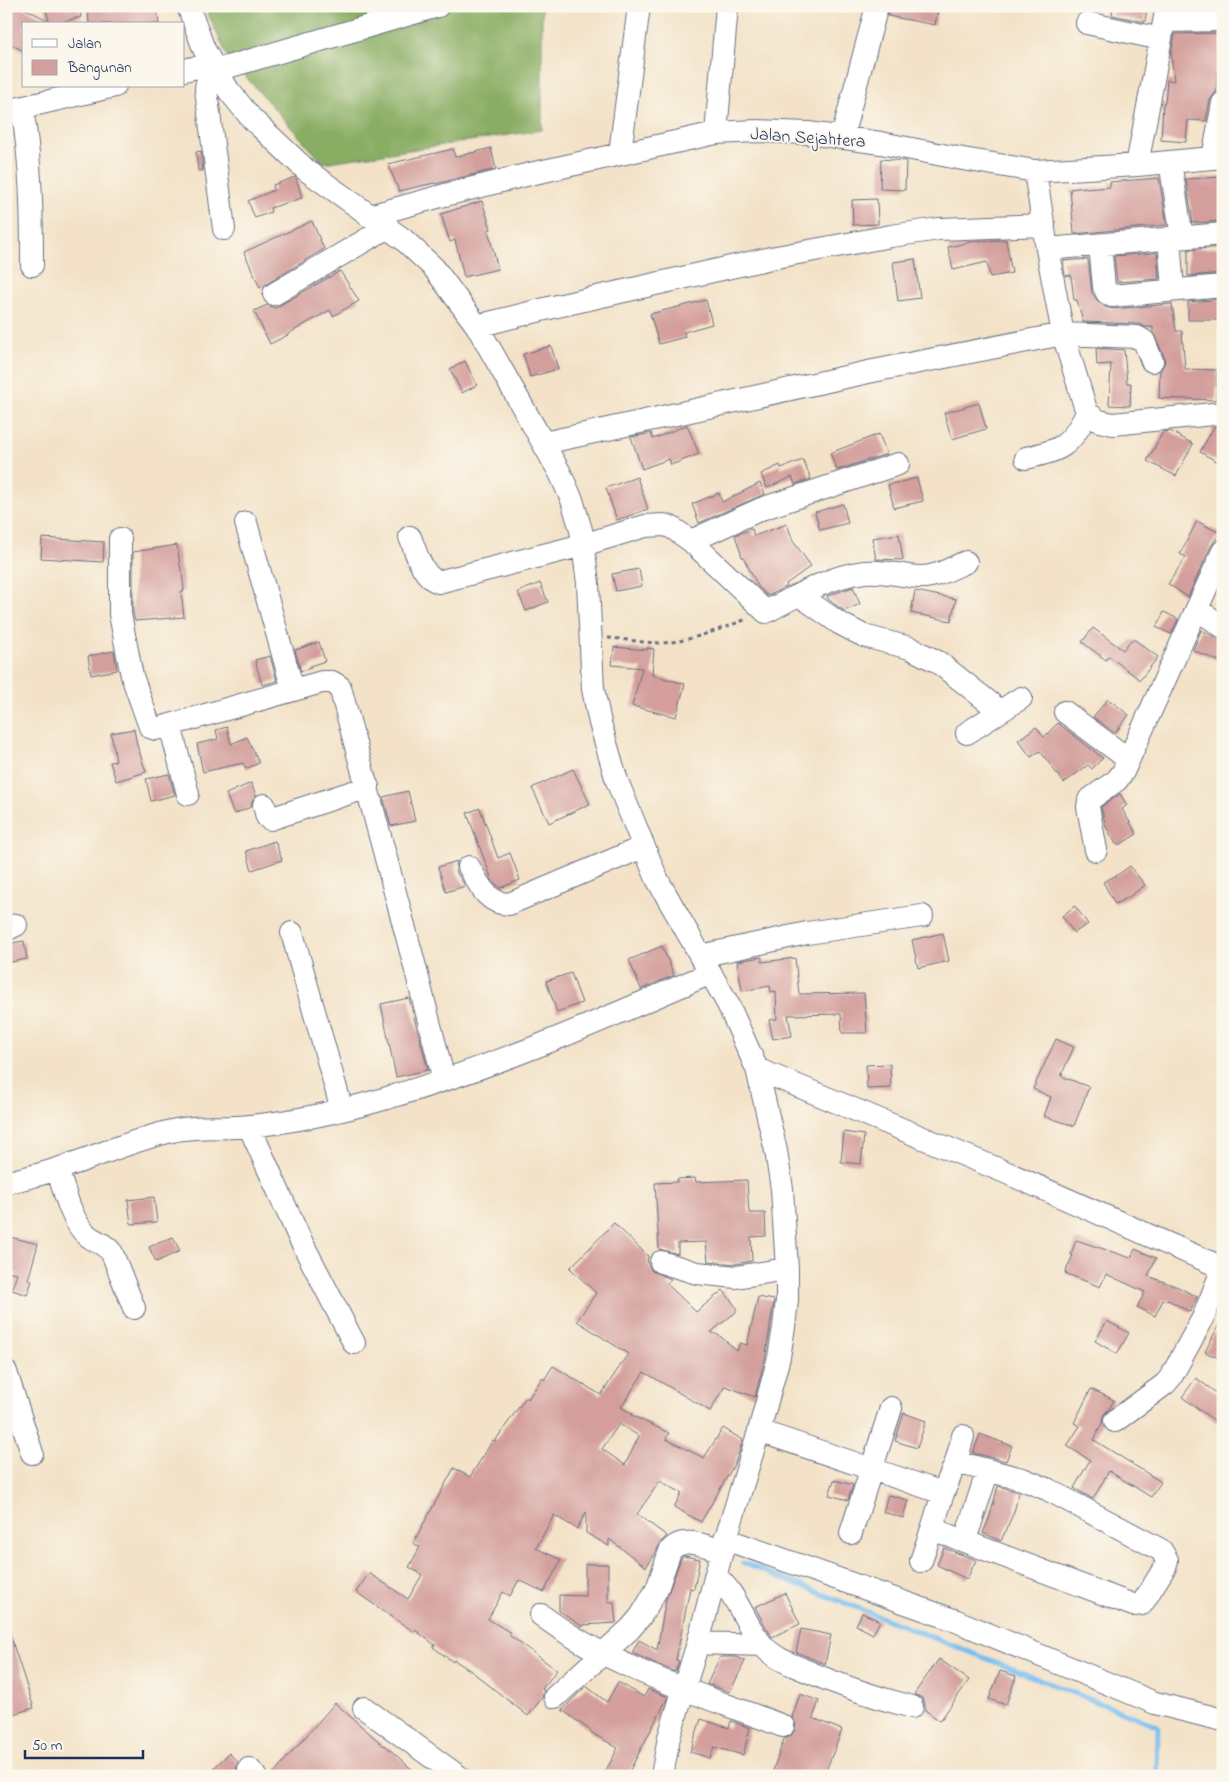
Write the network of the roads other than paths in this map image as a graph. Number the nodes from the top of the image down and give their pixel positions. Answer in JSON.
{"nodes":[{"id":1,"x":188,"y":6,"type":"edge"},
{"id":2,"x":438,"y":6,"type":"edge"},
{"id":3,"x":640,"y":6,"type":"edge"},
{"id":4,"x":727,"y":6,"type":"edge"},
{"id":5,"x":878,"y":6,"type":"edge"},
{"id":6,"x":1223,"y":20,"type":"edge"},
{"id":7,"x":1164,"y":22,"type":"edge"},
{"id":8,"x":1087,"y":23,"type":"dead end"},
{"id":9,"x":215,"y":67,"type":"junction"},
{"id":10,"x":185,"y":70,"type":"edge"},
{"id":11,"x":107,"y":88,"type":"edge"},
{"id":12,"x":1223,"y":103,"type":"edge"},
{"id":13,"x":14,"y":110,"type":"edge"},
{"id":14,"x":716,"y":133,"type":"junction"},
{"id":15,"x":842,"y":137,"type":"junction"},
{"id":16,"x":620,"y":154,"type":"junction"},
{"id":17,"x":1218,"y":157,"type":"edge"},
{"id":18,"x":1170,"y":162,"type":"junction"},
{"id":19,"x":1137,"y":165,"type":"junction"},
{"id":20,"x":1035,"y":171,"type":"junction"},
{"id":21,"x":378,"y":222,"type":"junction"},
{"id":22,"x":1044,"y":224,"type":"junction"},
{"id":23,"x":224,"y":229,"type":"dead end"},
{"id":24,"x":1223,"y":234,"type":"edge"},
{"id":25,"x":1175,"y":238,"type":"junction"},
{"id":26,"x":1100,"y":245,"type":"junction"},
{"id":27,"x":1047,"y":249,"type":"junction"},
{"id":28,"x":32,"y":265,"type":"dead end"},
{"id":29,"x":1223,"y":286,"type":"edge"},
{"id":30,"x":1173,"y":290,"type":"junction"},
{"id":31,"x":274,"y":294,"type":"dead end"},
{"id":32,"x":477,"y":326,"type":"junction"},
{"id":33,"x":1063,"y":334,"type":"junction"},
{"id":34,"x":1152,"y":361,"type":"dead end"},
{"id":35,"x":1223,"y":412,"type":"edge"},
{"id":36,"x":1087,"y":413,"type":"junction"},
{"id":37,"x":544,"y":443,"type":"junction"},
{"id":38,"x":1026,"y":458,"type":"dead end"},
{"id":39,"x":898,"y":464,"type":"dead end"},
{"id":40,"x":246,"y":524,"type":"dead end"},
{"id":41,"x":410,"y":537,"type":"dead end"},
{"id":42,"x":120,"y":539,"type":"dead end"},
{"id":43,"x":691,"y":541,"type":"junction"},
{"id":44,"x":583,"y":545,"type":"junction"},
{"id":45,"x":966,"y":562,"type":"dead end"},
{"id":46,"x":1220,"y":565,"type":"edge"},
{"id":47,"x":799,"y":595,"type":"junction"},
{"id":48,"x":1197,"y":609,"type":"junction"},
{"id":49,"x":1223,"y":627,"type":"edge"},
{"id":50,"x":293,"y":690,"type":"junction"},
{"id":51,"x":1021,"y":698,"type":"dead end"},
{"id":52,"x":1000,"y":711,"type":"junction"},
{"id":53,"x":1065,"y":712,"type":"dead end"},
{"id":54,"x":170,"y":725,"type":"junction"},
{"id":55,"x":967,"y":733,"type":"dead end"},
{"id":56,"x":1128,"y":759,"type":"junction"},
{"id":57,"x":368,"y":788,"type":"junction"},
{"id":58,"x":188,"y":794,"type":"dead end"},
{"id":59,"x":264,"y":805,"type":"dead end"},
{"id":60,"x":643,"y":847,"type":"junction"},
{"id":61,"x":1096,"y":850,"type":"dead end"},
{"id":62,"x":469,"y":867,"type":"dead end"},
{"id":63,"x":922,"y":916,"type":"dead end"},
{"id":64,"x":292,"y":933,"type":"dead end"},
{"id":65,"x":705,"y":964,"type":"junction"},
{"id":66,"x":757,"y":1069,"type":"junction"},
{"id":67,"x":444,"y":1080,"type":"junction"},
{"id":68,"x":342,"y":1110,"type":"junction"},
{"id":69,"x":249,"y":1126,"type":"junction"},
{"id":70,"x":57,"y":1169,"type":"junction"},
{"id":71,"x":6,"y":1183,"type":"edge"},
{"id":72,"x":661,"y":1262,"type":"dead end"},
{"id":73,"x":787,"y":1269,"type":"junction"},
{"id":74,"x":134,"y":1308,"type":"dead end"},
{"id":75,"x":354,"y":1343,"type":"dead end"},
{"id":76,"x":6,"y":1372,"type":"edge"},
{"id":77,"x":891,"y":1408,"type":"dead end"},
{"id":78,"x":1115,"y":1421,"type":"dead end"},
{"id":79,"x":759,"y":1431,"type":"junction"},
{"id":80,"x":963,"y":1436,"type":"dead end"},
{"id":81,"x":32,"y":1453,"type":"dead end"},
{"id":82,"x":956,"y":1462,"type":"junction"},
{"id":83,"x":872,"y":1469,"type":"junction"},
{"id":84,"x":988,"y":1470,"type":"junction"},
{"id":85,"x":943,"y":1493,"type":"junction"},
{"id":86,"x":932,"y":1529,"type":"junction"},
{"id":87,"x":850,"y":1533,"type":"dead end"},
{"id":88,"x":965,"y":1540,"type":"junction"},
{"id":89,"x":724,"y":1545,"type":"junction"},
{"id":90,"x":921,"y":1561,"type":"dead end"},
{"id":91,"x":715,"y":1576,"type":"junction"},
{"id":92,"x":541,"y":1615,"type":"dead end"},
{"id":93,"x":698,"y":1643,"type":"junction"},
{"id":94,"x":762,"y":1645,"type":"junction"},
{"id":95,"x":601,"y":1653,"type":"junction"},
{"id":96,"x":684,"y":1688,"type":"junction"},
{"id":97,"x":555,"y":1697,"type":"dead end"},
{"id":98,"x":912,"y":1707,"type":"dead end"},
{"id":99,"x":364,"y":1708,"type":"dead end"},
{"id":100,"x":1223,"y":1720,"type":"edge"},
{"id":101,"x":783,"y":1726,"type":"dead end"},
{"id":102,"x":458,"y":1776,"type":"edge"},
{"id":103,"x":662,"y":1776,"type":"edge"}],
"edges":[{"from":1,"to":9,"type":"street"},
{"from":2,"to":9,"type":"street"},
{"from":3,"to":16,"type":"street"},
{"from":4,"to":14,"type":"street"},
{"from":5,"to":15,"type":"street"},
{"from":6,"to":7,"type":"street"},
{"from":7,"to":8,"type":"street"},
{"from":7,"to":19,"type":"street"},
{"from":9,"to":10,"type":"street"},
{"from":9,"to":21,"type":"street"},
{"from":9,"to":23,"type":"street"},
{"from":11,"to":13,"type":"street"},
{"from":12,"to":17,"type":"street"},
{"from":13,"to":28,"type":"street"},
{"from":14,"to":15,"type":"street","name":"Jalan Sejahtera"},
{"from":14,"to":16,"type":"street","name":"Jalan Sejahtera"},
{"from":15,"to":20,"type":"street","name":"Jalan Sejahtera"},
{"from":16,"to":21,"type":"street","name":"Jalan Sejahtera"},
{"from":17,"to":18,"type":"street","name":"Jalan Sejahtera"},
{"from":18,"to":19,"type":"street","name":"Jalan Sejahtera"},
{"from":18,"to":25,"type":"street"},
{"from":19,"to":20,"type":"street","name":"Jalan Sejahtera"},
{"from":20,"to":22,"type":"street"},
{"from":21,"to":31,"type":"street","name":"Jalan Sejahtera"},
{"from":21,"to":32,"type":"street"},
{"from":22,"to":27,"type":"street"},
{"from":22,"to":32,"type":"street"},
{"from":24,"to":25,"type":"street"},
{"from":25,"to":26,"type":"street"},
{"from":25,"to":30,"type":"street"},
{"from":26,"to":27,"type":"street"},
{"from":26,"to":30,"type":"street"},
{"from":27,"to":33,"type":"street"},
{"from":29,"to":30,"type":"street"},
{"from":32,"to":37,"type":"street"},
{"from":33,"to":34,"type":"street"},
{"from":33,"to":36,"type":"street"},
{"from":33,"to":37,"type":"street"},
{"from":35,"to":36,"type":"street"},
{"from":36,"to":38,"type":"street"},
{"from":37,"to":44,"type":"street"},
{"from":39,"to":43,"type":"street"},
{"from":40,"to":50,"type":"street"},
{"from":41,"to":44,"type":"street"},
{"from":42,"to":54,"type":"street"},
{"from":43,"to":44,"type":"street"},
{"from":43,"to":47,"type":"street"},
{"from":44,"to":60,"type":"street"},
{"from":45,"to":47,"type":"street"},
{"from":46,"to":48,"type":"street"},
{"from":47,"to":52,"type":"street"},
{"from":48,"to":49,"type":"street"},
{"from":48,"to":56,"type":"street"},
{"from":50,"to":54,"type":"street"},
{"from":50,"to":57,"type":"street"},
{"from":51,"to":52,"type":"street"},
{"from":52,"to":55,"type":"street"},
{"from":53,"to":56,"type":"street"},
{"from":54,"to":58,"type":"street"},
{"from":56,"to":61,"type":"street"},
{"from":57,"to":59,"type":"street"},
{"from":57,"to":67,"type":"street"},
{"from":60,"to":62,"type":"street"},
{"from":60,"to":65,"type":"street"},
{"from":63,"to":65,"type":"street"},
{"from":64,"to":68,"type":"street"},
{"from":65,"to":66,"type":"street"},
{"from":65,"to":67,"type":"street"},
{"from":66,"to":73,"type":"street"},
{"from":66,"to":78,"type":"street"},
{"from":67,"to":68,"type":"street"},
{"from":68,"to":69,"type":"street"},
{"from":69,"to":70,"type":"street"},
{"from":69,"to":75,"type":"street"},
{"from":70,"to":71,"type":"street"},
{"from":70,"to":74,"type":"street"},
{"from":72,"to":73,"type":"street"},
{"from":73,"to":79,"type":"street"},
{"from":76,"to":81,"type":"street"},
{"from":77,"to":83,"type":"street"},
{"from":79,"to":83,"type":"street"},
{"from":79,"to":89,"type":"street"},
{"from":80,"to":82,"type":"street"},
{"from":82,"to":84,"type":"street"},
{"from":82,"to":85,"type":"street"},
{"from":83,"to":85,"type":"street"},
{"from":83,"to":87,"type":"street"},
{"from":84,"to":88,"type":"street"},
{"from":84,"to":88,"type":"street"},
{"from":85,"to":86,"type":"street"},
{"from":86,"to":88,"type":"street"},
{"from":86,"to":90,"type":"street"},
{"from":89,"to":91,"type":"street"},
{"from":89,"to":95,"type":"street"},
{"from":89,"to":100,"type":"street"},
{"from":91,"to":93,"type":"street"},
{"from":91,"to":94,"type":"street"},
{"from":92,"to":95,"type":"street"},
{"from":93,"to":94,"type":"street"},
{"from":93,"to":96,"type":"street"},
{"from":94,"to":98,"type":"street"},
{"from":95,"to":96,"type":"street"},
{"from":95,"to":97,"type":"street"},
{"from":96,"to":101,"type":"street"},
{"from":96,"to":103,"type":"street"},
{"from":99,"to":102,"type":"street"}]}
